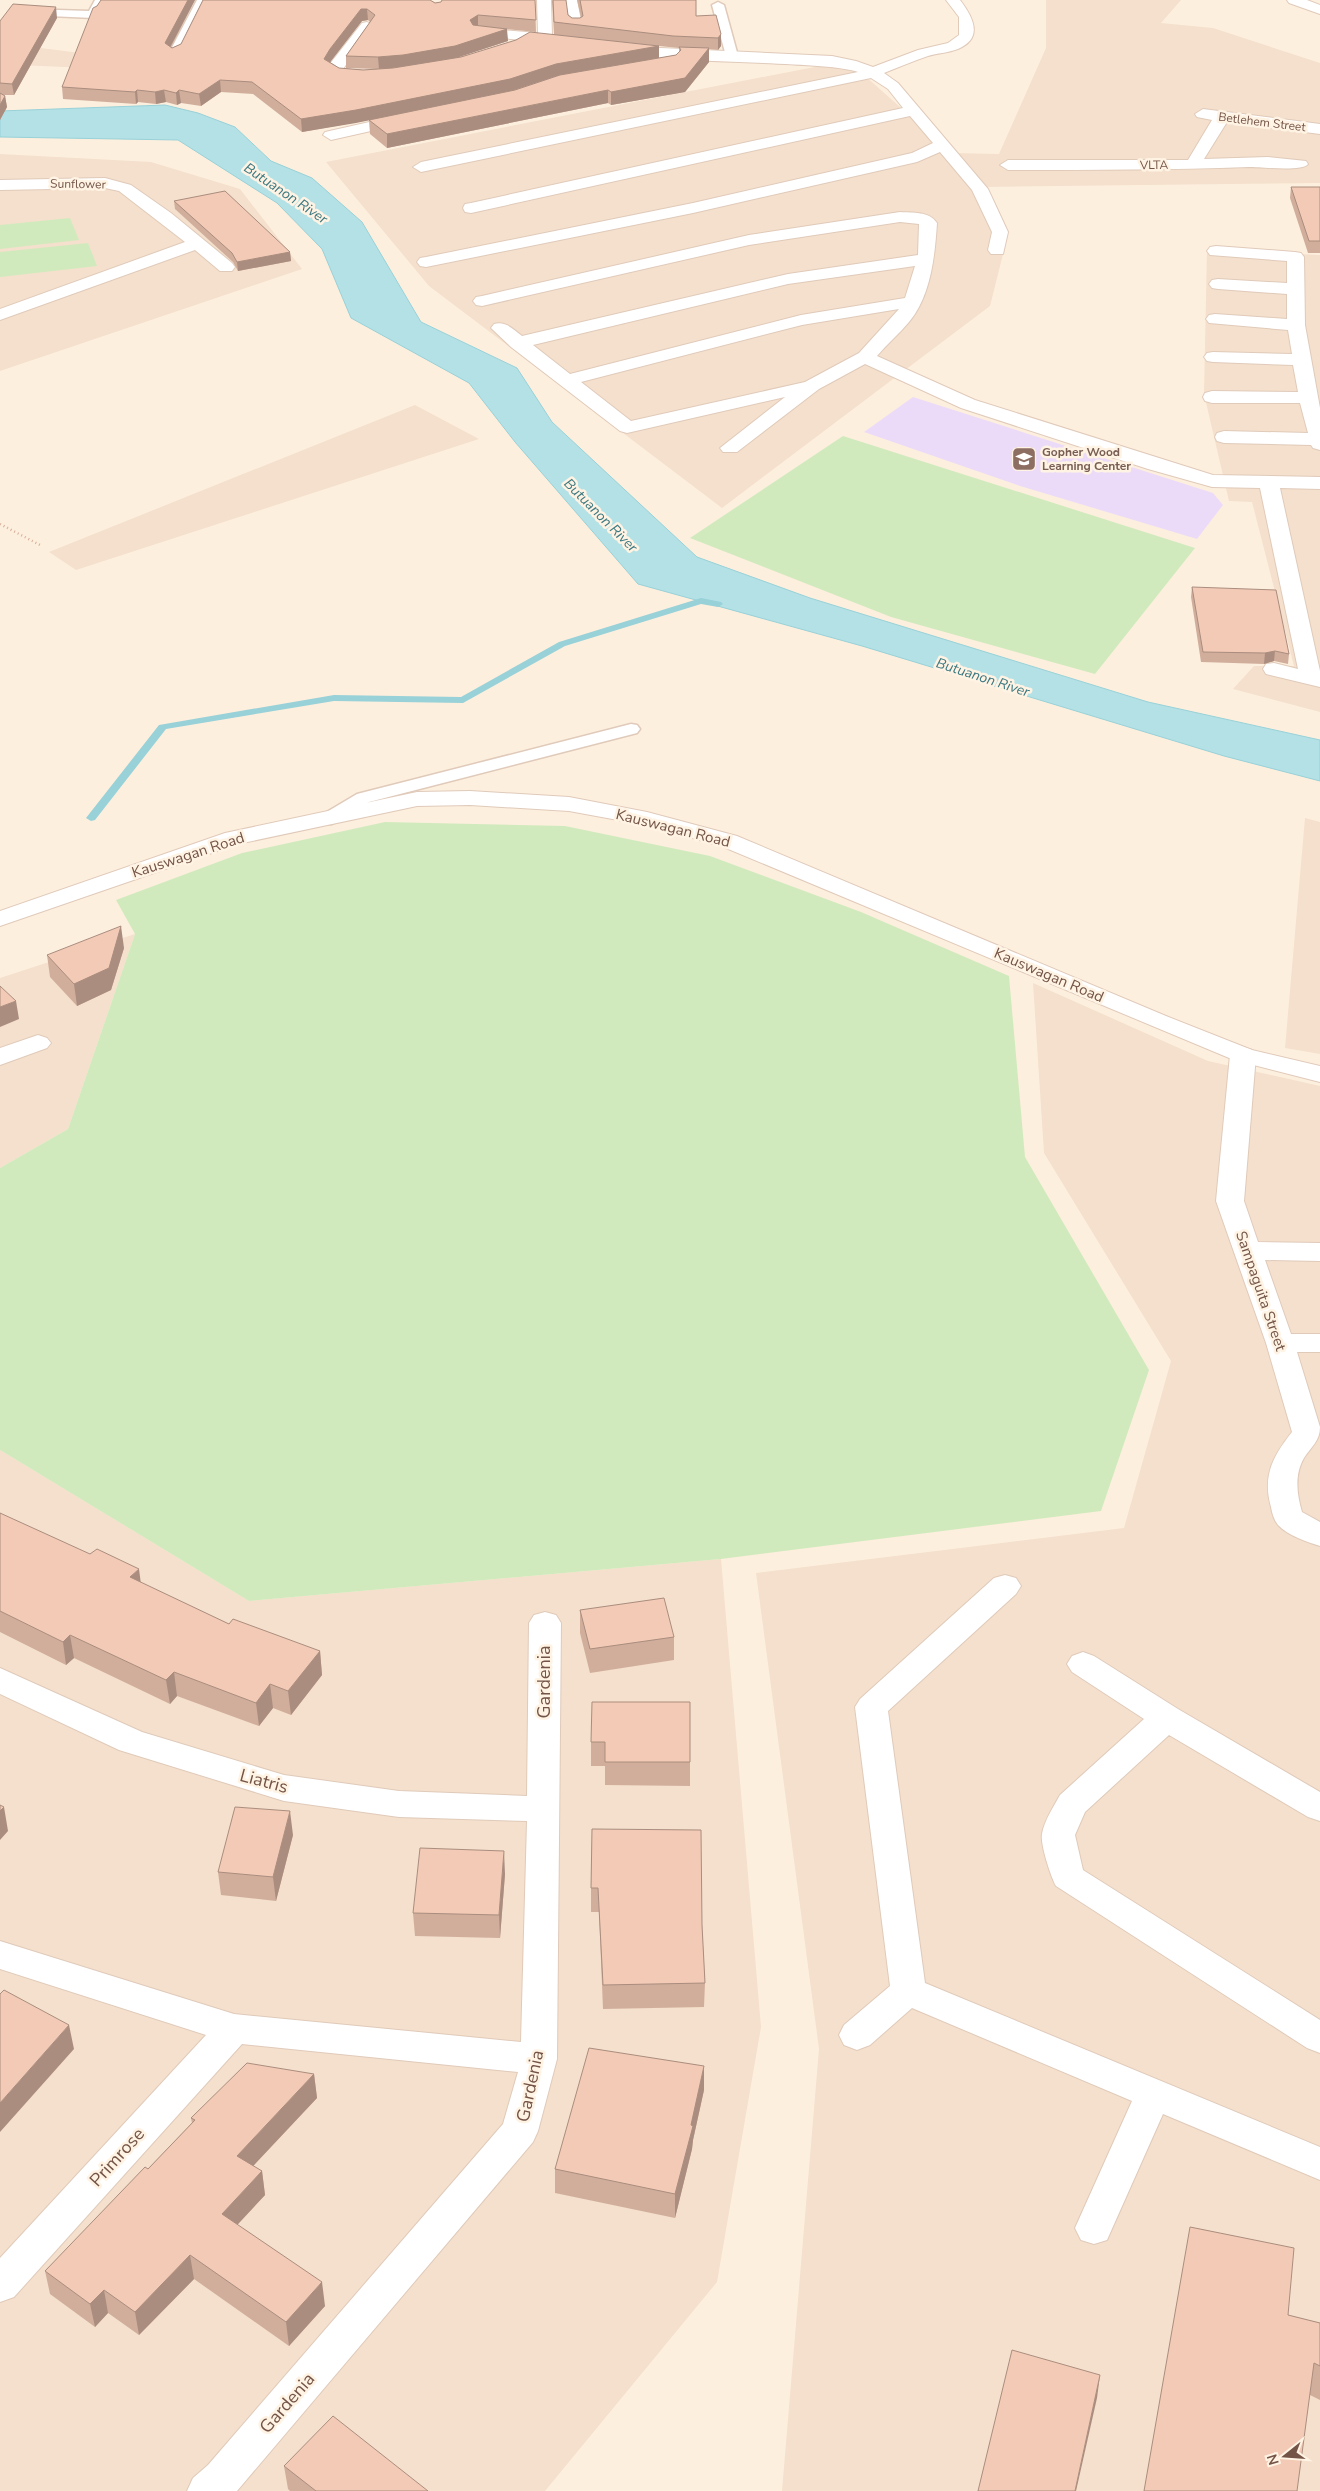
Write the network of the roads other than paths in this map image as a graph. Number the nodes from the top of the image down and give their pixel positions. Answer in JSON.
{"nodes":[{"id":1,"x":101,"y":0,"type":"edge"},
{"id":2,"x":203,"y":0,"type":"edge"},
{"id":3,"x":544,"y":0,"type":"edge"},
{"id":4,"x":571,"y":0,"type":"edge"},
{"id":5,"x":953,"y":0,"type":"edge"},
{"id":6,"x":1294,"y":0,"type":"edge"},
{"id":7,"x":718,"y":5,"type":"dead end"},
{"id":8,"x":1320,"y":10,"type":"edge"},
{"id":9,"x":20,"y":12,"type":"edge"},
{"id":10,"x":367,"y":26,"type":"edge"},
{"id":11,"x":576,"y":26,"type":"edge"},
{"id":12,"x":479,"y":32,"type":"edge"},
{"id":13,"x":527,"y":37,"type":"junction"},
{"id":14,"x":545,"y":38,"type":"junction"},
{"id":15,"x":570,"y":43,"type":"edge"},
{"id":16,"x":608,"y":47,"type":"edge"},
{"id":17,"x":507,"y":50,"type":"edge"},
{"id":18,"x":674,"y":54,"type":"junction"},
{"id":19,"x":174,"y":56,"type":"edge"},
{"id":20,"x":732,"y":56,"type":"junction"},
{"id":21,"x":653,"y":67,"type":"edge"},
{"id":22,"x":872,"y":72,"type":"junction"},
{"id":23,"x":379,"y":75,"type":"edge"},
{"id":24,"x":914,"y":110,"type":"junction"},
{"id":25,"x":1203,"y":114,"type":"dead end"},
{"id":26,"x":418,"y":117,"type":"edge"},
{"id":27,"x":1221,"y":118,"type":"junction"},
{"id":28,"x":1320,"y":129,"type":"edge"},
{"id":29,"x":943,"y":144,"type":"junction"},
{"id":30,"x":347,"y":148,"type":"dead end"},
{"id":31,"x":1300,"y":164,"type":"dead end"},
{"id":32,"x":1008,"y":165,"type":"dead end"},
{"id":33,"x":1193,"y":165,"type":"junction"},
{"id":34,"x":421,"y":167,"type":"dead end"},
{"id":35,"x":0,"y":184,"type":"edge"},
{"id":36,"x":471,"y":208,"type":"dead end"},
{"id":37,"x":197,"y":243,"type":"junction"},
{"id":38,"x":997,"y":250,"type":"dead end"},
{"id":39,"x":1216,"y":251,"type":"dead end"},
{"id":40,"x":926,"y":259,"type":"junction"},
{"id":41,"x":426,"y":262,"type":"dead end"},
{"id":42,"x":226,"y":267,"type":"dead end"},
{"id":43,"x":1218,"y":284,"type":"dead end"},
{"id":44,"x":1295,"y":289,"type":"junction"},
{"id":45,"x":482,"y":301,"type":"dead end"},
{"id":46,"x":912,"y":302,"type":"junction"},
{"id":47,"x":0,"y":315,"type":"edge"},
{"id":48,"x":1215,"y":320,"type":"dead end"},
{"id":49,"x":1296,"y":325,"type":"junction"},
{"id":50,"x":500,"y":328,"type":"dead end"},
{"id":51,"x":517,"y":343,"type":"junction"},
{"id":52,"x":865,"y":357,"type":"junction"},
{"id":53,"x":1213,"y":357,"type":"dead end"},
{"id":54,"x":1302,"y":360,"type":"junction"},
{"id":55,"x":567,"y":380,"type":"junction"},
{"id":56,"x":812,"y":385,"type":"junction"},
{"id":57,"x":1212,"y":397,"type":"dead end"},
{"id":58,"x":1308,"y":398,"type":"junction"},
{"id":59,"x":1224,"y":437,"type":"dead end"},
{"id":60,"x":1319,"y":442,"type":"edge"},
{"id":61,"x":730,"y":448,"type":"dead end"},
{"id":62,"x":1268,"y":483,"type":"junction"},
{"id":63,"x":1320,"y":483,"type":"edge"},
{"id":64,"x":1274,"y":669,"type":"dead end"},
{"id":65,"x":1315,"y":680,"type":"edge"},
{"id":66,"x":631,"y":729,"type":"dead end"},
{"id":67,"x":326,"y":820,"type":"junction"},
{"id":68,"x":0,"y":919,"type":"edge"},
{"id":69,"x":38,"y":1043,"type":"dead end"},
{"id":70,"x":1243,"y":1055,"type":"junction"},
{"id":71,"x":0,"y":1057,"type":"edge"},
{"id":72,"x":1320,"y":1074,"type":"edge"},
{"id":73,"x":1247,"y":1251,"type":"junction"},
{"id":74,"x":1320,"y":1252,"type":"edge"},
{"id":75,"x":1280,"y":1343,"type":"junction"},
{"id":76,"x":1320,"y":1344,"type":"edge"},
{"id":77,"x":1314,"y":1433,"type":"edge"},
{"id":78,"x":1320,"y":1535,"type":"edge"},
{"id":79,"x":1005,"y":1586,"type":"dead end"},
{"id":80,"x":544,"y":1623,"type":"dead end"},
{"id":81,"x":1083,"y":1664,"type":"dead end"},
{"id":82,"x":0,"y":1680,"type":"edge"},
{"id":83,"x":1167,"y":1718,"type":"junction"},
{"id":84,"x":1320,"y":1808,"type":"edge"},
{"id":85,"x":544,"y":1809,"type":"junction"},
{"id":86,"x":0,"y":1955,"type":"edge"},
{"id":87,"x":908,"y":1992,"type":"junction"},
{"id":88,"x":234,"y":2029,"type":"junction"},
{"id":89,"x":857,"y":2035,"type":"dead end"},
{"id":90,"x":1320,"y":2038,"type":"edge"},
{"id":91,"x":539,"y":2059,"type":"junction"},
{"id":92,"x":1153,"y":2095,"type":"junction"},
{"id":93,"x":1320,"y":2164,"type":"edge"},
{"id":94,"x":1094,"y":2228,"type":"dead end"},
{"id":95,"x":0,"y":2285,"type":"edge"},
{"id":96,"x":207,"y":2491,"type":"edge"}],
"edges":[{"from":1,"to":9,"type":"lane"},
{"from":2,"to":19,"type":"lane"},
{"from":3,"to":14,"type":"street"},
{"from":4,"to":11,"type":"lane"},
{"from":5,"to":22,"type":"street"},
{"from":6,"to":8,"type":"street"},
{"from":7,"to":20,"type":"lane"},
{"from":10,"to":23,"type":"street"},
{"from":12,"to":13,"type":"street"},
{"from":13,"to":14,"type":"street"},
{"from":13,"to":17,"type":"street"},
{"from":14,"to":15,"type":"street"},
{"from":16,"to":18,"type":"street"},
{"from":18,"to":20,"type":"street"},
{"from":18,"to":21,"type":"street"},
{"from":20,"to":22,"type":"street"},
{"from":22,"to":24,"type":"street"},
{"from":22,"to":34,"type":"street"},
{"from":24,"to":29,"type":"street"},
{"from":24,"to":36,"type":"street"},
{"from":25,"to":27,"type":"street","name":"Betlehem Street"},
{"from":26,"to":30,"type":"street"},
{"from":27,"to":28,"type":"street","name":"Betlehem Street"},
{"from":27,"to":33,"type":"street"},
{"from":29,"to":38,"type":"street"},
{"from":29,"to":41,"type":"street"},
{"from":31,"to":33,"type":"street","name":"VLTA"},
{"from":32,"to":33,"type":"street","name":"VLTA"},
{"from":35,"to":37,"type":"street","name":"Sunflower"},
{"from":37,"to":42,"type":"street","name":"Sunflower"},
{"from":37,"to":47,"type":"street"},
{"from":39,"to":44,"type":"street"},
{"from":40,"to":45,"type":"street"},
{"from":40,"to":46,"type":"street"},
{"from":40,"to":51,"type":"street"},
{"from":43,"to":44,"type":"street"},
{"from":44,"to":49,"type":"street"},
{"from":46,"to":52,"type":"street"},
{"from":46,"to":55,"type":"street"},
{"from":48,"to":49,"type":"street"},
{"from":49,"to":54,"type":"street"},
{"from":50,"to":51,"type":"street"},
{"from":51,"to":55,"type":"street"},
{"from":52,"to":56,"type":"street"},
{"from":52,"to":62,"type":"street"},
{"from":53,"to":54,"type":"street"},
{"from":54,"to":58,"type":"street"},
{"from":55,"to":56,"type":"street"},
{"from":56,"to":61,"type":"street"},
{"from":57,"to":58,"type":"street"},
{"from":58,"to":60,"type":"street"},
{"from":59,"to":60,"type":"street"},
{"from":62,"to":63,"type":"street"},
{"from":62,"to":65,"type":"street"},
{"from":64,"to":65,"type":"street"},
{"from":66,"to":67,"type":"lane"},
{"from":67,"to":68,"type":"street","name":"Kauswagan Road"},
{"from":67,"to":70,"type":"street","name":"Kauswagan Road"},
{"from":69,"to":71,"type":"street"},
{"from":70,"to":72,"type":"street","name":"Kauswagan Road"},
{"from":70,"to":73,"type":"street","name":"Sampaguita Street"},
{"from":73,"to":74,"type":"street"},
{"from":73,"to":75,"type":"street","name":"Sampaguita Street"},
{"from":75,"to":76,"type":"street"},
{"from":75,"to":77,"type":"street","name":"Sampaguita Street"},
{"from":77,"to":78,"type":"street","name":"Sampaguita Street"},
{"from":79,"to":87,"type":"street"},
{"from":80,"to":85,"type":"street","name":"Gardenia"},
{"from":81,"to":83,"type":"street"},
{"from":82,"to":85,"type":"street","name":"Liatris"},
{"from":83,"to":84,"type":"street"},
{"from":83,"to":90,"type":"street"},
{"from":85,"to":91,"type":"street","name":"Gardenia"},
{"from":86,"to":88,"type":"street"},
{"from":87,"to":89,"type":"street"},
{"from":87,"to":92,"type":"street"},
{"from":88,"to":91,"type":"street"},
{"from":88,"to":95,"type":"street","name":"Primrose"},
{"from":91,"to":96,"type":"street","name":"Gardenia"},
{"from":92,"to":93,"type":"street"},
{"from":92,"to":94,"type":"street"}]}
